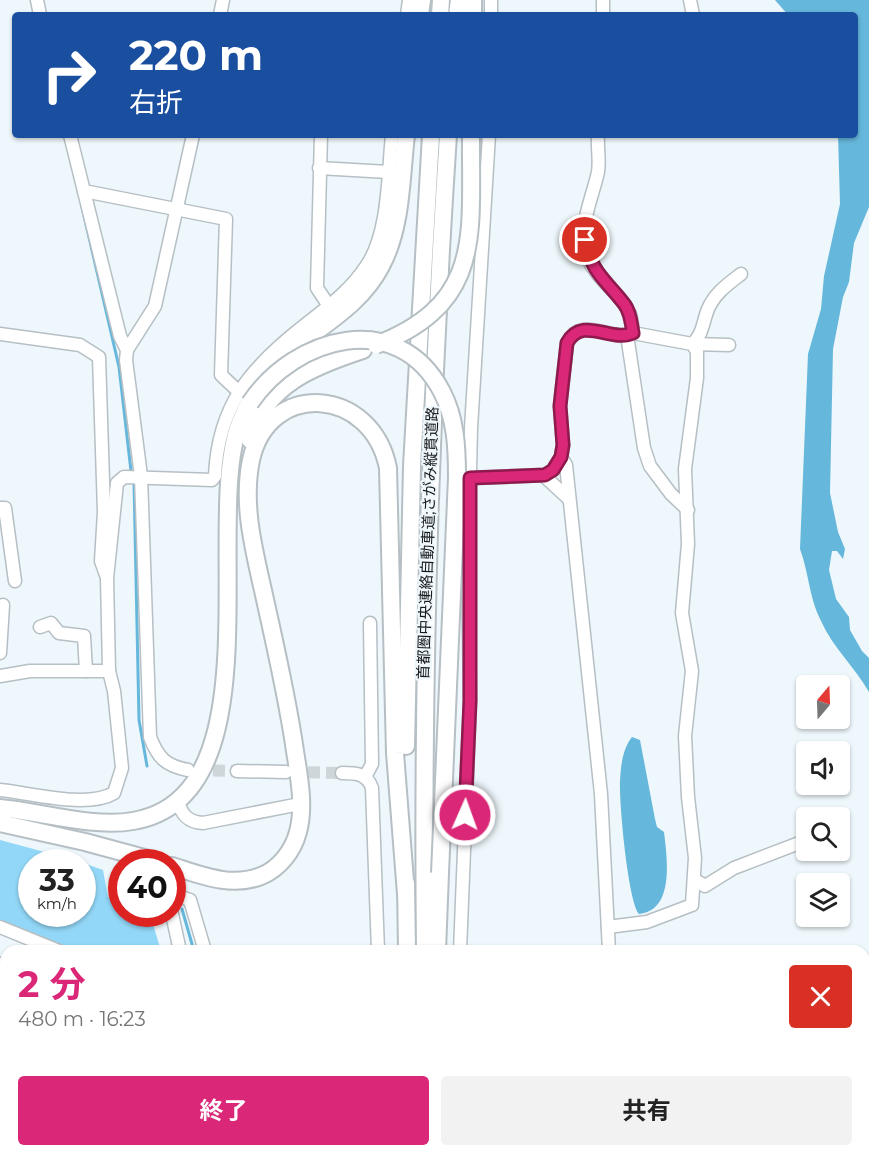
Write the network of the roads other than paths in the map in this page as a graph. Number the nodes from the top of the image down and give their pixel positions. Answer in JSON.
{"nodes":[{"id":1,"x":71,"y":138,"type":"edge"},
{"id":2,"x":192,"y":138,"type":"edge"},
{"id":3,"x":321,"y":138,"type":"edge"},
{"id":4,"x":393,"y":138,"type":"edge"},
{"id":5,"x":406,"y":138,"type":"edge"},
{"id":6,"x":431,"y":138,"type":"edge"},
{"id":7,"x":448,"y":138,"type":"edge"},
{"id":8,"x":471,"y":138,"type":"edge"},
{"id":9,"x":489,"y":138,"type":"edge"},
{"id":10,"x":598,"y":138,"type":"edge"},
{"id":11,"x":320,"y":168,"type":"junction"},
{"id":12,"x":388,"y":172,"type":"junction"},
{"id":13,"x":84,"y":191,"type":"junction"},
{"id":14,"x":176,"y":209,"type":"junction"},
{"id":15,"x":741,"y":274,"type":"dead end"},
{"id":16,"x":329,"y":306,"type":"junction"},
{"id":17,"x":0,"y":334,"type":"edge"},
{"id":18,"x":630,"y":334,"type":"junction"},
{"id":19,"x":692,"y":344,"type":"junction"},
{"id":20,"x":729,"y":345,"type":"dead end"},
{"id":21,"x":127,"y":350,"type":"junction"},
{"id":22,"x":238,"y":391,"type":"junction"},
{"id":23,"x":250,"y":403,"type":"junction"},
{"id":24,"x":561,"y":457,"type":"junction"},
{"id":25,"x":543,"y":475,"type":"junction"},
{"id":26,"x":141,"y":476,"type":"junction"},
{"id":27,"x":470,"y":478,"type":"junction"},
{"id":28,"x":248,"y":494,"type":"junction"},
{"id":29,"x":568,"y":498,"type":"junction"},
{"id":30,"x":0,"y":508,"type":"edge"},
{"id":31,"x":688,"y":510,"type":"junction"},
{"id":32,"x":5,"y":554,"type":"edge"},
{"id":33,"x":107,"y":578,"type":"junction"},
{"id":34,"x":15,"y":581,"type":"dead end"},
{"id":35,"x":3,"y":605,"type":"dead end"},
{"id":36,"x":370,"y":623,"type":"dead end"},
{"id":37,"x":40,"y":627,"type":"dead end"},
{"id":38,"x":0,"y":653,"type":"edge"},
{"id":39,"x":86,"y":671,"type":"junction"},
{"id":40,"x":109,"y":671,"type":"junction"},
{"id":41,"x":0,"y":676,"type":"edge"},
{"id":42,"x":188,"y":770,"type":"tunnel mouth"},
{"id":43,"x":237,"y":771,"type":"tunnel mouth"},
{"id":44,"x":286,"y":772,"type":"tunnel mouth"},
{"id":45,"x":342,"y":772,"type":"tunnel mouth"},
{"id":46,"x":365,"y":777,"type":"junction"},
{"id":47,"x":0,"y":790,"type":"edge"},
{"id":48,"x":178,"y":800,"type":"junction"},
{"id":49,"x":300,"y":804,"type":"junction"},
{"id":50,"x":0,"y":808,"type":"edge"},
{"id":51,"x":0,"y":823,"type":"edge"},
{"id":52,"x":796,"y":844,"type":"edge"},
{"id":53,"x":112,"y":849,"type":"edge"},
{"id":54,"x":186,"y":870,"type":"edge"},
{"id":55,"x":694,"y":880,"type":"junction"},
{"id":56,"x":406,"y":894,"type":"junction"},
{"id":57,"x":186,"y":899,"type":"edge"},
{"id":58,"x":0,"y":927,"type":"edge"},
{"id":59,"x":175,"y":927,"type":"edge"},
{"id":60,"x":608,"y":927,"type":"junction"},
{"id":61,"x":44,"y":945,"type":"edge"},
{"id":62,"x":179,"y":945,"type":"edge"},
{"id":63,"x":203,"y":945,"type":"edge"},
{"id":64,"x":378,"y":945,"type":"edge"},
{"id":65,"x":407,"y":945,"type":"edge"},
{"id":66,"x":425,"y":945,"type":"edge"},
{"id":67,"x":437,"y":945,"type":"edge"},
{"id":68,"x":460,"y":945,"type":"edge"},
{"id":69,"x":609,"y":945,"type":"edge"}],
"edges":[{"from":1,"to":13,"type":"street"},
{"from":2,"to":14,"type":"street"},
{"from":3,"to":11,"type":"street"},
{"from":4,"to":12,"type":"street"},
{"from":5,"to":23,"type":"highway","bridge":true},
{"from":6,"to":56,"type":"highway","name":"首都圏中央連絡自動車道;さがみ縦貫道路"},
{"from":7,"to":66,"type":"highway","name":"首都圏中央連絡自動車道;さがみ縦貫道路"},
{"from":8,"to":28,"type":"highway","bridge":true},
{"from":9,"to":27,"type":"street"},
{"from":10,"to":18,"type":"street"},
{"from":11,"to":12,"type":"street"},
{"from":11,"to":16,"type":"street"},
{"from":12,"to":16,"type":"street"},
{"from":13,"to":14,"type":"street"},
{"from":13,"to":21,"type":"street"},
{"from":14,"to":21,"type":"street"},
{"from":14,"to":22,"type":"street"},
{"from":15,"to":19,"type":"street"},
{"from":16,"to":22,"type":"street"},
{"from":17,"to":33,"type":"street"},
{"from":18,"to":19,"type":"street"},
{"from":18,"to":24,"type":"street"},
{"from":18,"to":31,"type":"street"},
{"from":19,"to":20,"type":"street"},
{"from":19,"to":31,"type":"street"},
{"from":21,"to":26,"type":"street"},
{"from":22,"to":26,"type":"street"},
{"from":23,"to":48,"type":"highway"},
{"from":23,"to":67,"type":"highway","bridge":true},
{"from":24,"to":25,"type":"street"},
{"from":24,"to":29,"type":"street"},
{"from":25,"to":27,"type":"street"},
{"from":25,"to":29,"type":"street"},
{"from":26,"to":33,"type":"street"},
{"from":26,"to":42,"type":"street"},
{"from":27,"to":68,"type":"street"},
{"from":28,"to":49,"type":"highway"},
{"from":28,"to":56,"type":"highway"},
{"from":29,"to":60,"type":"street"},
{"from":30,"to":32,"type":"street"},
{"from":31,"to":55,"type":"street"},
{"from":32,"to":34,"type":"street"},
{"from":33,"to":40,"type":"street"},
{"from":35,"to":38,"type":"street"},
{"from":36,"to":46,"type":"street"},
{"from":37,"to":39,"type":"street"},
{"from":39,"to":40,"type":"street"},
{"from":39,"to":41,"type":"street"},
{"from":40,"to":47,"type":"street"},
{"from":43,"to":44,"type":"street"},
{"from":45,"to":46,"type":"street"},
{"from":46,"to":64,"type":"street"},
{"from":48,"to":49,"type":"street"},
{"from":48,"to":50,"type":"highway"},
{"from":49,"to":54,"type":"highway"},
{"from":51,"to":53,"type":"highway"},
{"from":52,"to":55,"type":"street"},
{"from":55,"to":60,"type":"street"},
{"from":56,"to":65,"type":"highway","name":"首都圏中央連絡自動車道;さがみ縦貫道路"},
{"from":57,"to":63,"type":"street"},
{"from":58,"to":61,"type":"street"},
{"from":59,"to":62,"type":"street"},
{"from":60,"to":69,"type":"street"}]}
